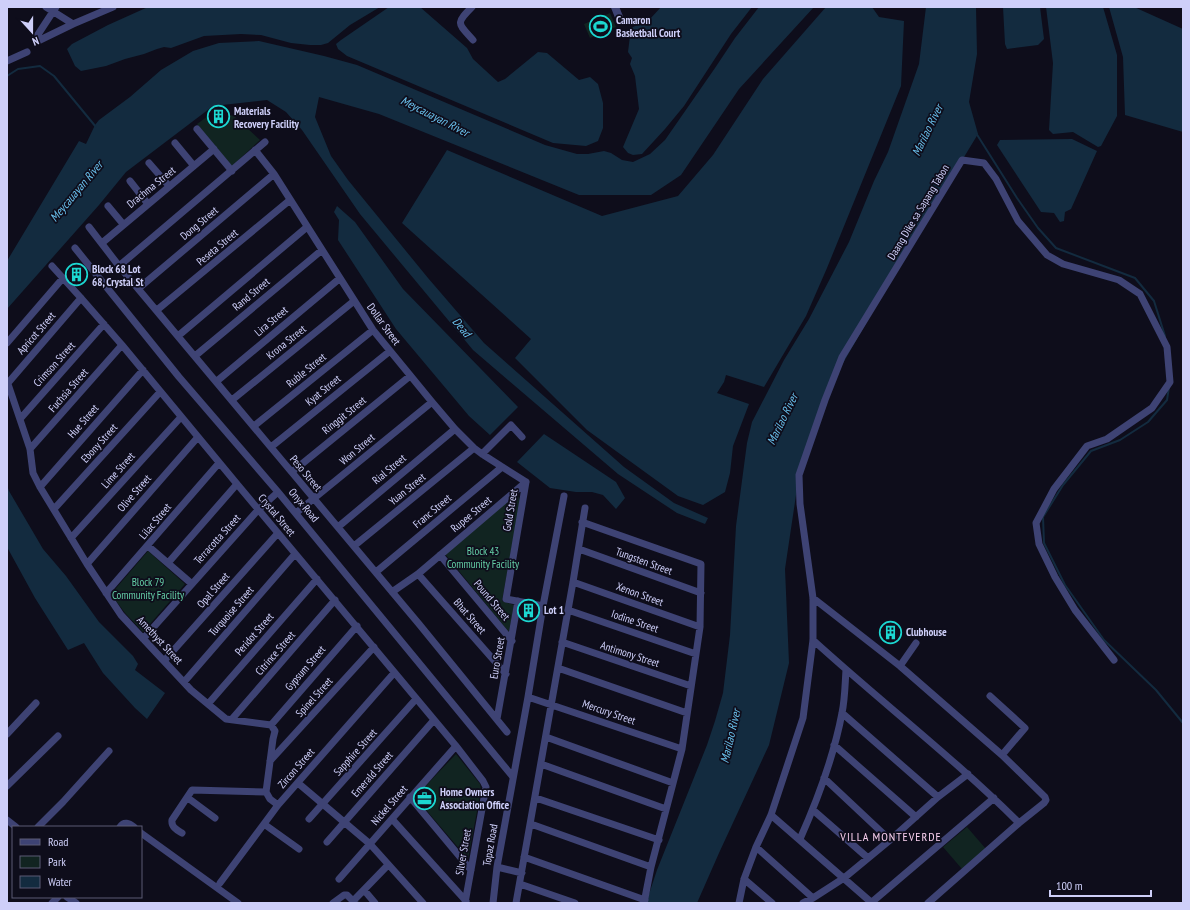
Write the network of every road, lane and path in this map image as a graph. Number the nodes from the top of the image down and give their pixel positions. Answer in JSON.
{"nodes":[{"id":1,"x":46,"y":7,"type":"edge"},
{"id":2,"x":113,"y":7,"type":"edge"},
{"id":3,"x":472,"y":7,"type":"edge"},
{"id":4,"x":615,"y":7,"type":"edge"},
{"id":5,"x":55,"y":9,"type":"edge"},
{"id":6,"x":619,"y":17,"type":"dead end"},
{"id":7,"x":73,"y":24,"type":"junction"},
{"id":8,"x":473,"y":40,"type":"dead end"},
{"id":9,"x":27,"y":52,"type":"dead end"},
{"id":10,"x":7,"y":61,"type":"edge"},
{"id":11,"x":197,"y":129,"type":"dead end"},
{"id":12,"x":265,"y":142,"type":"dead end"},
{"id":13,"x":175,"y":143,"type":"dead end"},
{"id":14,"x":214,"y":149,"type":"junction"},
{"id":15,"x":255,"y":150,"type":"junction"},
{"id":16,"x":149,"y":163,"type":"dead end"},
{"id":17,"x":194,"y":166,"type":"junction"},
{"id":18,"x":232,"y":171,"type":"junction"},
{"id":19,"x":274,"y":174,"type":"junction"},
{"id":20,"x":130,"y":181,"type":"dead end"},
{"id":21,"x":169,"y":186,"type":"junction"},
{"id":22,"x":290,"y":200,"type":"junction"},
{"id":23,"x":148,"y":204,"type":"junction"},
{"id":24,"x":108,"y":206,"type":"dead end"},
{"id":25,"x":123,"y":224,"type":"junction"},
{"id":26,"x":89,"y":227,"type":"dead end"},
{"id":27,"x":307,"y":227,"type":"junction"},
{"id":28,"x":102,"y":243,"type":"junction"},
{"id":29,"x":75,"y":248,"type":"dead end"},
{"id":30,"x":322,"y":250,"type":"junction"},
{"id":31,"x":52,"y":266,"type":"dead end"},
{"id":32,"x":119,"y":266,"type":"junction"},
{"id":33,"x":64,"y":278,"type":"junction"},
{"id":34,"x":339,"y":279,"type":"junction"},
{"id":35,"x":139,"y":288,"type":"junction"},
{"id":36,"x":81,"y":298,"type":"junction"},
{"id":37,"x":354,"y":300,"type":"junction"},
{"id":38,"x":157,"y":310,"type":"junction"},
{"id":39,"x":104,"y":324,"type":"junction"},
{"id":40,"x":373,"y":330,"type":"junction"},
{"id":41,"x":178,"y":336,"type":"junction"},
{"id":42,"x":7,"y":343,"type":"edge"},
{"id":43,"x":122,"y":345,"type":"junction"},
{"id":44,"x":390,"y":351,"type":"junction"},
{"id":45,"x":195,"y":356,"type":"junction"},
{"id":46,"x":143,"y":370,"type":"junction"},
{"id":47,"x":410,"y":376,"type":"junction"},
{"id":48,"x":217,"y":381,"type":"junction"},
{"id":49,"x":7,"y":382,"type":"edge"},
{"id":50,"x":160,"y":392,"type":"junction"},
{"id":51,"x":232,"y":400,"type":"junction"},
{"id":52,"x":432,"y":402,"type":"junction"},
{"id":53,"x":181,"y":417,"type":"junction"},
{"id":54,"x":20,"y":419,"type":"junction"},
{"id":55,"x":254,"y":426,"type":"junction"},
{"id":56,"x":455,"y":428,"type":"junction"},
{"id":57,"x":198,"y":437,"type":"junction"},
{"id":58,"x":522,"y":437,"type":"dead end"},
{"id":59,"x":271,"y":447,"type":"junction"},
{"id":60,"x":474,"y":448,"type":"junction"},
{"id":61,"x":30,"y":449,"type":"junction"},
{"id":62,"x":482,"y":454,"type":"junction"},
{"id":63,"x":219,"y":463,"type":"junction"},
{"id":64,"x":502,"y":467,"type":"junction"},
{"id":65,"x":292,"y":472,"type":"junction"},
{"id":66,"x":526,"y":482,"type":"junction"},
{"id":67,"x":237,"y":484,"type":"junction"},
{"id":68,"x":40,"y":487,"type":"junction"},
{"id":69,"x":278,"y":492,"type":"junction"},
{"id":70,"x":564,"y":496,"type":"dead end"},
{"id":71,"x":314,"y":499,"type":"junction"},
{"id":72,"x":585,"y":508,"type":"dead end"},
{"id":73,"x":54,"y":509,"type":"junction"},
{"id":74,"x":258,"y":510,"type":"junction"},
{"id":75,"x":296,"y":514,"type":"junction"},
{"id":76,"x":582,"y":522,"type":"junction"},
{"id":77,"x":338,"y":527,"type":"junction"},
{"id":78,"x":278,"y":533,"type":"junction"},
{"id":79,"x":71,"y":538,"type":"junction"},
{"id":80,"x":148,"y":546,"type":"junction"},
{"id":81,"x":354,"y":546,"type":"junction"},
{"id":82,"x":579,"y":549,"type":"junction"},
{"id":83,"x":296,"y":554,"type":"junction"},
{"id":84,"x":440,"y":555,"type":"junction"},
{"id":85,"x":87,"y":564,"type":"junction"},
{"id":86,"x":168,"y":564,"type":"junction"},
{"id":87,"x":376,"y":572,"type":"junction"},
{"id":88,"x":418,"y":574,"type":"junction"},
{"id":89,"x":317,"y":579,"type":"junction"},
{"id":90,"x":573,"y":582,"type":"junction"},
{"id":91,"x":192,"y":584,"type":"junction"},
{"id":92,"x":392,"y":592,"type":"junction"},
{"id":93,"x":106,"y":593,"type":"junction"},
{"id":94,"x":701,"y":593,"type":"junction"},
{"id":95,"x":814,"y":598,"type":"junction"},
{"id":96,"x":335,"y":600,"type":"junction"},
{"id":97,"x":518,"y":601,"type":"junction"},
{"id":98,"x":543,"y":606,"type":"junction"},
{"id":99,"x":568,"y":610,"type":"junction"},
{"id":100,"x":357,"y":626,"type":"junction"},
{"id":101,"x":700,"y":627,"type":"junction"},
{"id":102,"x":143,"y":639,"type":"junction"},
{"id":103,"x":812,"y":640,"type":"junction"},
{"id":104,"x":512,"y":641,"type":"junction"},
{"id":105,"x":562,"y":642,"type":"junction"},
{"id":106,"x":916,"y":643,"type":"dead end"},
{"id":107,"x":374,"y":647,"type":"junction"},
{"id":108,"x":696,"y":654,"type":"junction"},
{"id":109,"x":1114,"y":660,"type":"dead end"},
{"id":110,"x":164,"y":661,"type":"junction"},
{"id":111,"x":900,"y":666,"type":"junction"},
{"id":112,"x":558,"y":668,"type":"junction"},
{"id":113,"x":846,"y":670,"type":"junction"},
{"id":114,"x":394,"y":673,"type":"junction"},
{"id":115,"x":506,"y":674,"type":"junction"},
{"id":116,"x":184,"y":682,"type":"junction"},
{"id":117,"x":691,"y":686,"type":"junction"},
{"id":118,"x":990,"y":696,"type":"dead end"},
{"id":119,"x":528,"y":697,"type":"junction"},
{"id":120,"x":416,"y":699,"type":"junction"},
{"id":121,"x":36,"y":703,"type":"dead end"},
{"id":122,"x":208,"y":704,"type":"junction"},
{"id":123,"x":551,"y":704,"type":"junction"},
{"id":124,"x":687,"y":713,"type":"junction"},
{"id":125,"x":842,"y":713,"type":"junction"},
{"id":126,"x":498,"y":719,"type":"junction"},
{"id":127,"x":232,"y":720,"type":"junction"},
{"id":128,"x":434,"y":720,"type":"junction"},
{"id":129,"x":271,"y":725,"type":"junction"},
{"id":130,"x":507,"y":732,"type":"dead end"},
{"id":131,"x":7,"y":734,"type":"edge"},
{"id":132,"x":58,"y":736,"type":"dead end"},
{"id":133,"x":546,"y":737,"type":"junction"},
{"id":134,"x":834,"y":745,"type":"junction"},
{"id":135,"x":456,"y":746,"type":"junction"},
{"id":136,"x":682,"y":749,"type":"junction"},
{"id":137,"x":109,"y":751,"type":"dead end"},
{"id":138,"x":1002,"y":755,"type":"junction"},
{"id":139,"x":270,"y":761,"type":"junction"},
{"id":140,"x":541,"y":764,"type":"junction"},
{"id":141,"x":968,"y":774,"type":"junction"},
{"id":142,"x":514,"y":777,"type":"junction"},
{"id":143,"x":824,"y":778,"type":"junction"},
{"id":144,"x":483,"y":781,"type":"joint"},
{"id":145,"x":298,"y":783,"type":"junction"},
{"id":146,"x":673,"y":783,"type":"junction"},
{"id":147,"x":7,"y":786,"type":"edge"},
{"id":148,"x":266,"y":792,"type":"junction"},
{"id":149,"x":410,"y":797,"type":"junction"},
{"id":150,"x":938,"y":797,"type":"junction"},
{"id":151,"x":188,"y":798,"type":"junction"},
{"id":152,"x":536,"y":798,"type":"junction"},
{"id":153,"x":994,"y":798,"type":"junction"},
{"id":154,"x":278,"y":805,"type":"junction"},
{"id":155,"x":323,"y":805,"type":"junction"},
{"id":156,"x":666,"y":809,"type":"junction"},
{"id":157,"x":813,"y":810,"type":"junction"},
{"id":158,"x":771,"y":815,"type":"junction"},
{"id":159,"x":916,"y":817,"type":"junction"},
{"id":160,"x":215,"y":818,"type":"dead end"},
{"id":161,"x":310,"y":819,"type":"dead end"},
{"id":162,"x":392,"y":819,"type":"junction"},
{"id":163,"x":344,"y":823,"type":"junction"},
{"id":164,"x":1019,"y":823,"type":"junction"},
{"id":165,"x":264,"y":824,"type":"junction"},
{"id":166,"x":531,"y":824,"type":"junction"},
{"id":167,"x":123,"y":825,"type":"edge"},
{"id":168,"x":39,"y":826,"type":"edge"},
{"id":169,"x":133,"y":826,"type":"edge"},
{"id":170,"x":142,"y":834,"type":"edge"},
{"id":171,"x":182,"y":834,"type":"dead end"},
{"id":172,"x":800,"y":839,"type":"junction"},
{"id":173,"x":659,"y":840,"type":"junction"},
{"id":174,"x":890,"y":840,"type":"junction"},
{"id":175,"x":327,"y":842,"type":"dead end"},
{"id":176,"x":370,"y":844,"type":"junction"},
{"id":177,"x":756,"y":847,"type":"junction"},
{"id":178,"x":299,"y":849,"type":"dead end"},
{"id":179,"x":524,"y":857,"type":"junction"},
{"id":180,"x":868,"y":858,"type":"junction"},
{"id":181,"x":388,"y":865,"type":"junction"},
{"id":182,"x":497,"y":867,"type":"junction"},
{"id":183,"x":652,"y":867,"type":"junction"},
{"id":184,"x":471,"y":870,"type":"junction"},
{"id":185,"x":522,"y":873,"type":"junction"},
{"id":186,"x":844,"y":878,"type":"junction"},
{"id":187,"x":339,"y":879,"type":"dead end"},
{"id":188,"x":744,"y":879,"type":"junction"},
{"id":189,"x":220,"y":883,"type":"dead end"},
{"id":190,"x":520,"y":884,"type":"junction"},
{"id":191,"x":364,"y":890,"type":"junction"},
{"id":192,"x":813,"y":898,"type":"junction"},
{"id":193,"x":355,"y":901,"type":"edge"},
{"id":194,"x":645,"y":901,"type":"edge"},
{"id":195,"x":465,"y":902,"type":"edge"},
{"id":196,"x":872,"y":902,"type":"edge"},
{"id":197,"x":238,"y":903,"type":"edge"},
{"id":198,"x":333,"y":903,"type":"edge"},
{"id":199,"x":375,"y":903,"type":"edge"},
{"id":200,"x":423,"y":903,"type":"edge"},
{"id":201,"x":492,"y":903,"type":"edge"},
{"id":202,"x":516,"y":903,"type":"edge"},
{"id":203,"x":574,"y":903,"type":"edge"},
{"id":204,"x":739,"y":903,"type":"edge"},
{"id":205,"x":772,"y":903,"type":"edge"},
{"id":206,"x":803,"y":903,"type":"edge"},
{"id":207,"x":928,"y":903,"type":"edge"}],
"edges":[{"from":1,"to":5,"type":"street"},
{"from":2,"to":7,"type":"street"},
{"from":3,"to":8,"type":"street"},
{"from":4,"to":6,"type":"street"},
{"from":5,"to":7,"type":"street"},
{"from":5,"to":7,"type":"street"},
{"from":9,"to":10,"type":"street"},
{"from":11,"to":14,"type":"street"},
{"from":12,"to":15,"type":"street"},
{"from":13,"to":17,"type":"street"},
{"from":14,"to":17,"type":"street","name":"Drachma Street"},
{"from":14,"to":18,"type":"street"},
{"from":15,"to":18,"type":"street"},
{"from":15,"to":19,"type":"street","name":"Dollar Street"},
{"from":16,"to":21,"type":"street"},
{"from":17,"to":21,"type":"street","name":"Drachma Street"},
{"from":18,"to":32,"type":"street"},
{"from":19,"to":22,"type":"street","name":"Dollar Street"},
{"from":19,"to":35,"type":"street","name":"Dong Street"},
{"from":20,"to":23,"type":"street"},
{"from":21,"to":23,"type":"street","name":"Drachma Street"},
{"from":22,"to":27,"type":"street","name":"Dollar Street"},
{"from":22,"to":38,"type":"street","name":"Peseta Street"},
{"from":23,"to":25,"type":"street","name":"Drachma Street"},
{"from":24,"to":25,"type":"street"},
{"from":25,"to":28,"type":"street","name":"Drachma Street"},
{"from":26,"to":28,"type":"street","name":"Peso Street"},
{"from":27,"to":30,"type":"street","name":"Dollar Street"},
{"from":27,"to":41,"type":"street"},
{"from":28,"to":32,"type":"street","name":"Peso Street"},
{"from":29,"to":69,"type":"street","name":"Onyx Road"},
{"from":30,"to":34,"type":"street","name":"Dollar Street"},
{"from":30,"to":45,"type":"street","name":"Rand Street"},
{"from":31,"to":33,"type":"street","name":"Crystal Street"},
{"from":32,"to":35,"type":"street","name":"Peso Street"},
{"from":33,"to":36,"type":"street","name":"Crystal Street"},
{"from":33,"to":42,"type":"street"},
{"from":34,"to":37,"type":"street","name":"Dollar Street"},
{"from":34,"to":48,"type":"street","name":"Lira Street"},
{"from":35,"to":38,"type":"street","name":"Peso Street"},
{"from":36,"to":39,"type":"street","name":"Crystal Street"},
{"from":36,"to":49,"type":"street","name":"Apricot Street"},
{"from":37,"to":40,"type":"street","name":"Dollar Street"},
{"from":37,"to":51,"type":"street","name":"Krona Street"},
{"from":38,"to":41,"type":"street","name":"Peso Street"},
{"from":39,"to":43,"type":"street","name":"Crystal Street"},
{"from":39,"to":54,"type":"street","name":"Crimson Street"},
{"from":40,"to":44,"type":"street","name":"Dollar Street"},
{"from":40,"to":55,"type":"street","name":"Ruble Street"},
{"from":41,"to":45,"type":"street","name":"Peso Street"},
{"from":43,"to":46,"type":"street","name":"Crystal Street"},
{"from":43,"to":61,"type":"street","name":"Fuchsia Street"},
{"from":44,"to":47,"type":"street","name":"Dollar Street"},
{"from":44,"to":59,"type":"street","name":"Kyat Street"},
{"from":45,"to":48,"type":"street","name":"Peso Street"},
{"from":46,"to":50,"type":"street","name":"Crystal Street"},
{"from":46,"to":68,"type":"street","name":"Hue Street"},
{"from":47,"to":52,"type":"street","name":"Dollar Street"},
{"from":47,"to":65,"type":"street","name":"Ringgit Street"},
{"from":48,"to":51,"type":"street","name":"Peso Street"},
{"from":49,"to":54,"type":"street","name":"Amethyst Street"},
{"from":50,"to":53,"type":"street","name":"Crystal Street"},
{"from":50,"to":73,"type":"street","name":"Ebony Street"},
{"from":51,"to":55,"type":"street","name":"Peso Street"},
{"from":52,"to":56,"type":"street","name":"Dollar Street"},
{"from":52,"to":71,"type":"street","name":"Won Street"},
{"from":53,"to":57,"type":"street","name":"Crystal Street"},
{"from":53,"to":79,"type":"street","name":"Lime Street"},
{"from":54,"to":61,"type":"street","name":"Amethyst Street"},
{"from":55,"to":59,"type":"street","name":"Peso Street"},
{"from":56,"to":60,"type":"street","name":"Dollar Street"},
{"from":56,"to":77,"type":"street","name":"Rial Street"},
{"from":57,"to":63,"type":"street","name":"Crystal Street"},
{"from":57,"to":85,"type":"street","name":"Olive Street"},
{"from":58,"to":62,"type":"street"},
{"from":59,"to":65,"type":"street","name":"Peso Street"},
{"from":60,"to":62,"type":"street","name":"Dollar Street"},
{"from":60,"to":81,"type":"street","name":"Yuan Street"},
{"from":61,"to":68,"type":"street","name":"Amethyst Street"},
{"from":62,"to":64,"type":"street","name":"Dollar Street"},
{"from":63,"to":67,"type":"street","name":"Crystal Street"},
{"from":63,"to":80,"type":"street","name":"Lilac Street"},
{"from":64,"to":66,"type":"street","name":"Dollar Street"},
{"from":64,"to":87,"type":"street","name":"Franc Street"},
{"from":65,"to":71,"type":"street","name":"Peso Street"},
{"from":66,"to":84,"type":"street","name":"Rupee Street"},
{"from":66,"to":97,"type":"street","name":"Gold Street"},
{"from":67,"to":74,"type":"street","name":"Crystal Street"},
{"from":67,"to":86,"type":"street"},
{"from":68,"to":73,"type":"street","name":"Amethyst Street"},
{"from":69,"to":74,"type":"street","name":"Terracotta Street"},
{"from":69,"to":75,"type":"street","name":"Onyx Road"},
{"from":70,"to":98,"type":"street"},
{"from":71,"to":75,"type":"street","name":"Won Street"},
{"from":71,"to":77,"type":"street","name":"Peso Street"},
{"from":72,"to":76,"type":"street"},
{"from":73,"to":79,"type":"street","name":"Amethyst Street"},
{"from":74,"to":78,"type":"street","name":"Crystal Street"},
{"from":74,"to":91,"type":"street","name":"Terracotta Street"},
{"from":75,"to":142,"type":"street","name":"Onyx Road"},
{"from":76,"to":82,"type":"street"},
{"from":76,"to":94,"type":"street"},
{"from":77,"to":81,"type":"street","name":"Peso Street"},
{"from":78,"to":83,"type":"street","name":"Crystal Street"},
{"from":78,"to":110,"type":"street","name":"Opal Street"},
{"from":79,"to":85,"type":"street","name":"Amethyst Street"},
{"from":80,"to":86,"type":"street"},
{"from":80,"to":93,"type":"street","name":"Lilac Street"},
{"from":81,"to":87,"type":"street","name":"Peso Street"},
{"from":82,"to":90,"type":"street"},
{"from":82,"to":94,"type":"street","name":"Tungsten Street"},
{"from":83,"to":89,"type":"street","name":"Crystal Street"},
{"from":83,"to":116,"type":"street","name":"Turquoise Street"},
{"from":84,"to":88,"type":"street","name":"Rupee Street"},
{"from":84,"to":104,"type":"street","name":"Pound Street"},
{"from":85,"to":93,"type":"street","name":"Amethyst Street"},
{"from":86,"to":91,"type":"street"},
{"from":87,"to":92,"type":"street","name":"Peso Street"},
{"from":88,"to":92,"type":"street","name":"Rupee Street"},
{"from":88,"to":115,"type":"street","name":"Bhat Street"},
{"from":89,"to":96,"type":"street","name":"Crystal Street"},
{"from":89,"to":122,"type":"street","name":"Peridot Street"},
{"from":90,"to":99,"type":"street"},
{"from":90,"to":101,"type":"street","name":"Xenon Street"},
{"from":91,"to":102,"type":"street","name":"Terracotta Street"},
{"from":92,"to":126,"type":"street","name":"Peso Street"},
{"from":93,"to":102,"type":"street","name":"Amethyst Street"},
{"from":94,"to":101,"type":"street"},
{"from":95,"to":103,"type":"street"},
{"from":95,"to":109,"type":"street","name":"Daang Dike sa Sapang Tabon"},
{"from":95,"to":111,"type":"street"},
{"from":96,"to":100,"type":"street","name":"Crystal Street"},
{"from":96,"to":127,"type":"street","name":"Citrince Street"},
{"from":97,"to":98,"type":"street"},
{"from":97,"to":104,"type":"street","name":"Euro Street"},
{"from":98,"to":119,"type":"street"},
{"from":99,"to":105,"type":"street"},
{"from":99,"to":108,"type":"street","name":"Iodine Street"},
{"from":100,"to":107,"type":"street","name":"Crystal Street"},
{"from":100,"to":129,"type":"street","name":"Gypsum Street"},
{"from":101,"to":108,"type":"street"},
{"from":102,"to":110,"type":"street","name":"Amethyst Street"},
{"from":103,"to":113,"type":"street"},
{"from":103,"to":158,"type":"street"},
{"from":104,"to":115,"type":"street","name":"Euro Street"},
{"from":105,"to":112,"type":"street"},
{"from":105,"to":117,"type":"street","name":"Antimony Street"},
{"from":106,"to":111,"type":"street"},
{"from":107,"to":114,"type":"street","name":"Crystal Street"},
{"from":107,"to":139,"type":"street","name":"Spinel Street"},
{"from":108,"to":117,"type":"street"},
{"from":110,"to":116,"type":"street","name":"Amethyst Street"},
{"from":111,"to":138,"type":"street"},
{"from":112,"to":123,"type":"street"},
{"from":112,"to":124,"type":"street"},
{"from":113,"to":125,"type":"street"},
{"from":113,"to":141,"type":"street"},
{"from":114,"to":120,"type":"street","name":"Crystal Street"},
{"from":114,"to":145,"type":"street","name":"Zircon Street"},
{"from":115,"to":126,"type":"street","name":"Euro Street"},
{"from":116,"to":122,"type":"street","name":"Amethyst Street"},
{"from":117,"to":124,"type":"street"},
{"from":118,"to":138,"type":"street"},
{"from":119,"to":123,"type":"street","name":"Mercury Street"},
{"from":119,"to":142,"type":"street","name":"Topaz Road"},
{"from":120,"to":128,"type":"street","name":"Crystal Street"},
{"from":120,"to":155,"type":"street","name":"Sapphire Street"},
{"from":121,"to":131,"type":"street"},
{"from":122,"to":127,"type":"street","name":"Amethyst Street"},
{"from":123,"to":133,"type":"street"},
{"from":123,"to":136,"type":"street","name":"Mercury Street"},
{"from":124,"to":136,"type":"street"},
{"from":125,"to":134,"type":"street"},
{"from":125,"to":150,"type":"street"},
{"from":126,"to":130,"type":"street","name":"Peso Street"},
{"from":127,"to":129,"type":"street","name":"Amethyst Street"},
{"from":128,"to":135,"type":"street","name":"Crystal Street"},
{"from":128,"to":163,"type":"street","name":"Emerald Street"},
{"from":129,"to":139,"type":"street"},
{"from":132,"to":147,"type":"street"},
{"from":133,"to":140,"type":"street"},
{"from":133,"to":146,"type":"street"},
{"from":134,"to":143,"type":"street"},
{"from":134,"to":159,"type":"street"},
{"from":135,"to":144,"type":"street","name":"Crystal Street"},
{"from":135,"to":149,"type":"street","name":"Nickel Street"},
{"from":136,"to":146,"type":"street"},
{"from":137,"to":168,"type":"street"},
{"from":138,"to":164,"type":"street"},
{"from":139,"to":148,"type":"street"},
{"from":140,"to":152,"type":"street"},
{"from":140,"to":156,"type":"street"},
{"from":141,"to":150,"type":"street"},
{"from":141,"to":153,"type":"street"},
{"from":142,"to":182,"type":"street","name":"Topaz Road"},
{"from":143,"to":157,"type":"street"},
{"from":143,"to":174,"type":"street"},
{"from":144,"to":184,"type":"street","name":"Silver Street"},
{"from":145,"to":154,"type":"street","name":"Zircon Street"},
{"from":145,"to":155,"type":"street"},
{"from":146,"to":156,"type":"street"},
{"from":148,"to":151,"type":"street"},
{"from":148,"to":154,"type":"street"},
{"from":149,"to":162,"type":"street","name":"Nickel Street"},
{"from":149,"to":184,"type":"street"},
{"from":150,"to":159,"type":"street"},
{"from":151,"to":160,"type":"street"},
{"from":151,"to":171,"type":"street"},
{"from":152,"to":166,"type":"street"},
{"from":152,"to":173,"type":"street"},
{"from":153,"to":164,"type":"street"},
{"from":153,"to":196,"type":"street"},
{"from":154,"to":165,"type":"street","name":"Zircon Street"},
{"from":155,"to":161,"type":"street","name":"Sapphire Street"},
{"from":155,"to":163,"type":"street"},
{"from":156,"to":173,"type":"street"},
{"from":157,"to":172,"type":"street"},
{"from":157,"to":180,"type":"street"},
{"from":158,"to":172,"type":"street"},
{"from":158,"to":177,"type":"street"},
{"from":159,"to":174,"type":"street"},
{"from":162,"to":176,"type":"street","name":"Nickel Street"},
{"from":162,"to":195,"type":"street"},
{"from":163,"to":175,"type":"street","name":"Emerald Street"},
{"from":163,"to":176,"type":"street"},
{"from":164,"to":207,"type":"street"},
{"from":165,"to":178,"type":"street"},
{"from":165,"to":189,"type":"street","name":"Zircon Street"},
{"from":166,"to":179,"type":"street"},
{"from":166,"to":183,"type":"street"},
{"from":167,"to":169,"type":"street"},
{"from":170,"to":197,"type":"street"},
{"from":172,"to":186,"type":"street"},
{"from":173,"to":183,"type":"street"},
{"from":174,"to":180,"type":"street"},
{"from":176,"to":181,"type":"street"},
{"from":176,"to":187,"type":"street","name":"Nickel Street"},
{"from":177,"to":188,"type":"street"},
{"from":177,"to":192,"type":"street"},
{"from":179,"to":185,"type":"street"},
{"from":179,"to":194,"type":"street"},
{"from":180,"to":186,"type":"street"},
{"from":181,"to":191,"type":"street"},
{"from":181,"to":200,"type":"street"},
{"from":182,"to":185,"type":"street"},
{"from":182,"to":201,"type":"street","name":"Topaz Road"},
{"from":183,"to":194,"type":"street"},
{"from":184,"to":195,"type":"street","name":"Silver Street"},
{"from":185,"to":190,"type":"street"},
{"from":186,"to":192,"type":"street"},
{"from":186,"to":196,"type":"street"},
{"from":188,"to":204,"type":"street"},
{"from":188,"to":205,"type":"street"},
{"from":190,"to":202,"type":"street"},
{"from":190,"to":203,"type":"street"},
{"from":191,"to":193,"type":"street"},
{"from":191,"to":199,"type":"street"},
{"from":192,"to":206,"type":"street"},
{"from":193,"to":198,"type":"street"}]}
